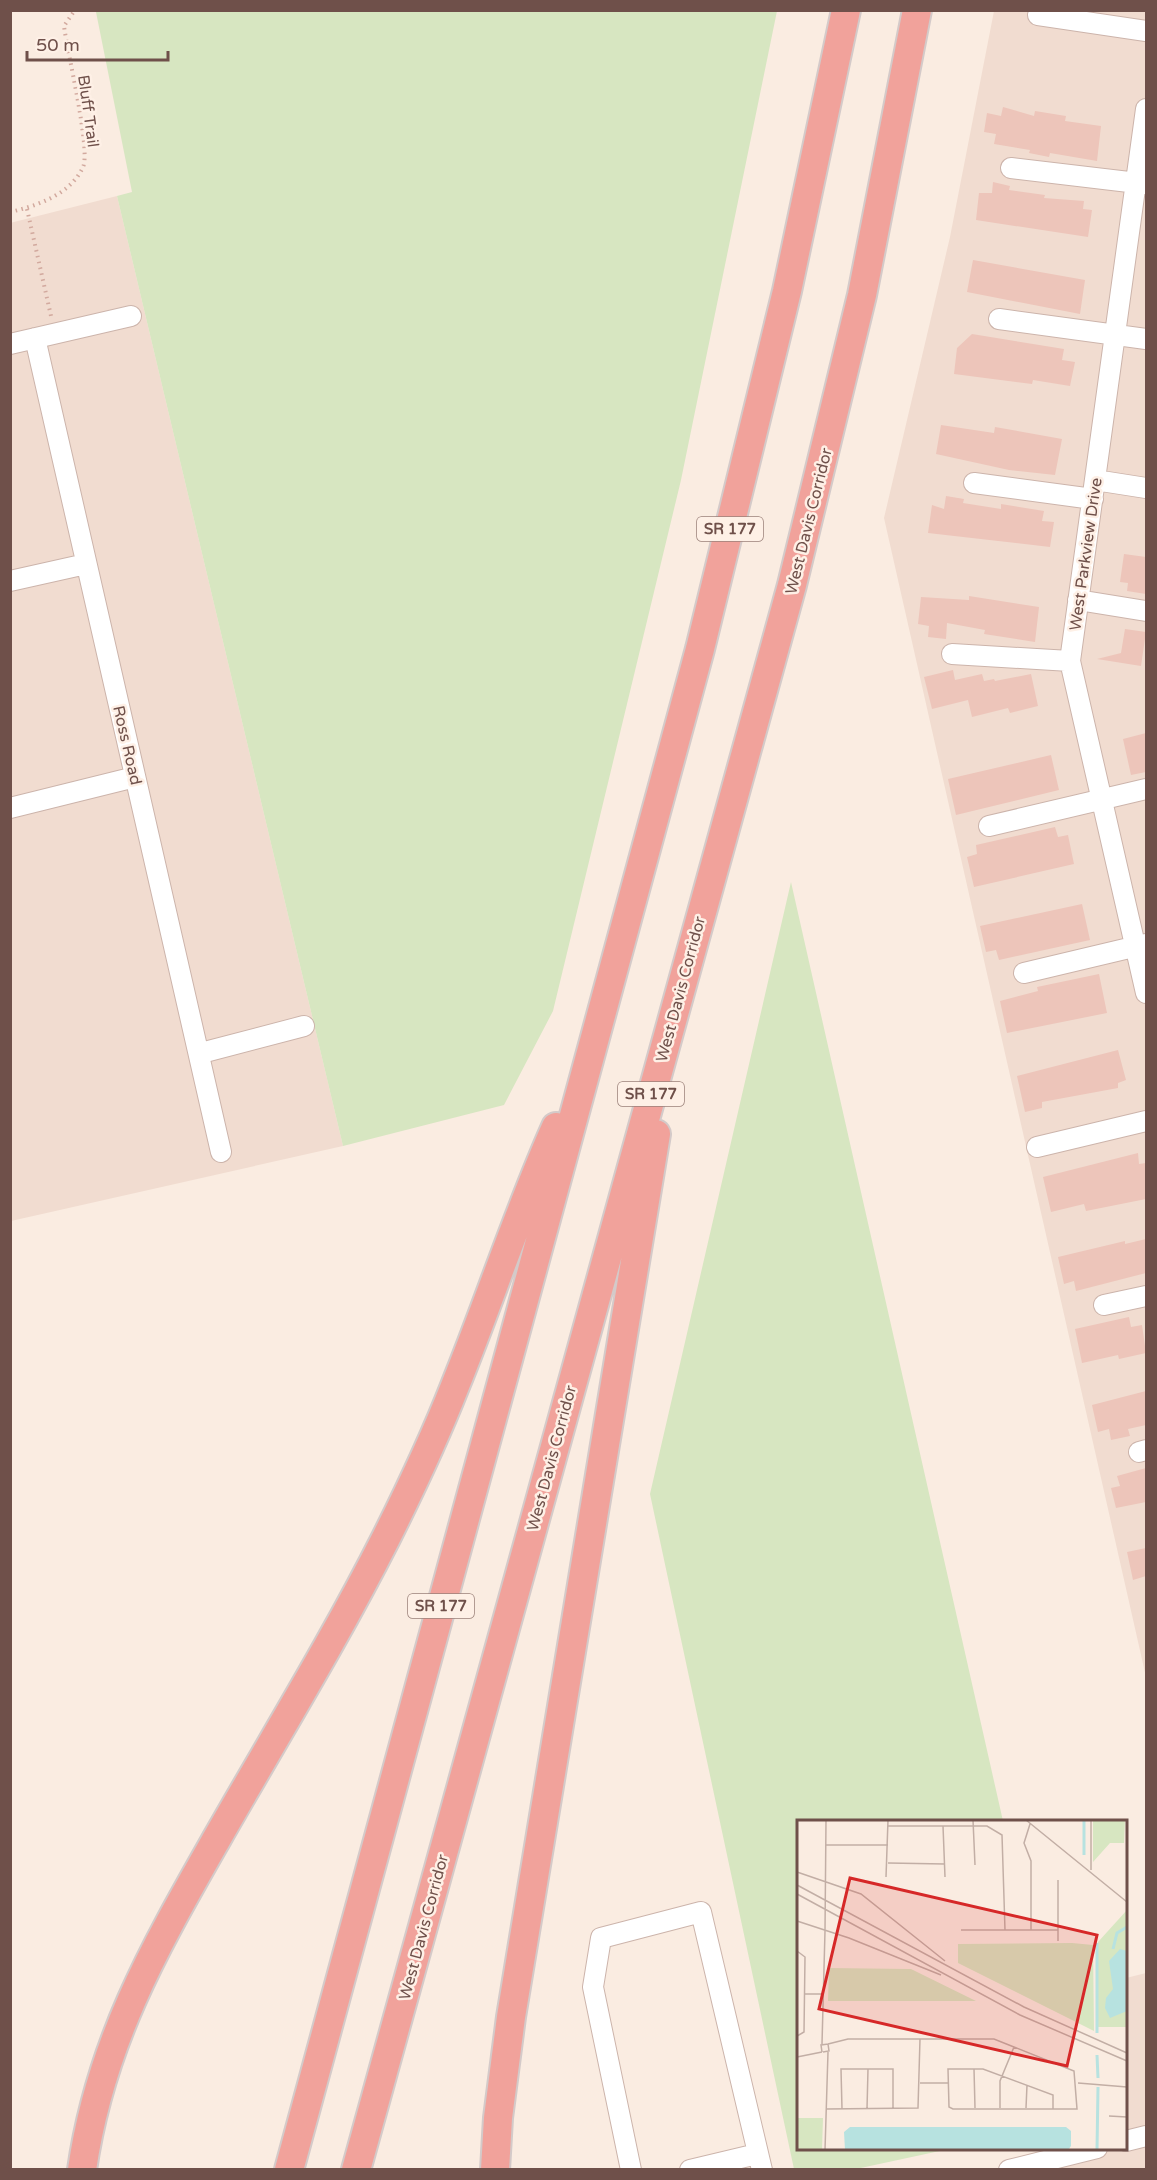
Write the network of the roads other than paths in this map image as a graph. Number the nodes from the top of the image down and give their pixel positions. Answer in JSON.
{"nodes":[{"id":1,"x":846,"y":10,"type":"edge"},
{"id":2,"x":916,"y":10,"type":"edge"},
{"id":3,"x":1038,"y":15,"type":"dead end"},
{"id":4,"x":1146,"y":31,"type":"edge"},
{"id":5,"x":1146,"y":109,"type":"edge"},
{"id":6,"x":1011,"y":168,"type":"dead end"},
{"id":7,"x":1141,"y":183,"type":"edge"},
{"id":8,"x":131,"y":316,"type":"dead end"},
{"id":9,"x":999,"y":319,"type":"dead end"},
{"id":10,"x":1116,"y":335,"type":"junction"},
{"id":11,"x":34,"y":338,"type":"junction"},
{"id":12,"x":1146,"y":339,"type":"edge"},
{"id":13,"x":10,"y":344,"type":"edge"},
{"id":14,"x":974,"y":483,"type":"dead end"},
{"id":15,"x":1146,"y":488,"type":"edge"},
{"id":16,"x":1094,"y":490,"type":"junction"},
{"id":17,"x":86,"y":564,"type":"junction"},
{"id":18,"x":10,"y":581,"type":"edge"},
{"id":19,"x":1078,"y":600,"type":"junction"},
{"id":20,"x":1146,"y":611,"type":"edge"},
{"id":21,"x":952,"y":654,"type":"dead end"},
{"id":22,"x":1070,"y":661,"type":"junction"},
{"id":23,"x":135,"y":777,"type":"junction"},
{"id":24,"x":1146,"y":789,"type":"edge"},
{"id":25,"x":1102,"y":800,"type":"junction"},
{"id":26,"x":10,"y":808,"type":"edge"},
{"id":27,"x":989,"y":826,"type":"dead end"},
{"id":28,"x":1141,"y":946,"type":"edge"},
{"id":29,"x":1024,"y":973,"type":"dead end"},
{"id":30,"x":1146,"y":993,"type":"edge"},
{"id":31,"x":674,"y":1013,"type":"junction"},
{"id":32,"x":304,"y":1026,"type":"dead end"},
{"id":33,"x":595,"y":1044,"type":"junction"},
{"id":34,"x":201,"y":1053,"type":"junction"},
{"id":35,"x":1146,"y":1121,"type":"edge"},
{"id":36,"x":1037,"y":1147,"type":"dead end"},
{"id":37,"x":221,"y":1152,"type":"dead end"},
{"id":38,"x":1146,"y":1296,"type":"edge"},
{"id":39,"x":1104,"y":1305,"type":"dead end"},
{"id":40,"x":1146,"y":2136,"type":"edge"},
{"id":41,"x":1127,"y":2141,"type":"edge"},
{"id":42,"x":1089,"y":2150,"type":"edge"},
{"id":43,"x":760,"y":2162,"type":"edge"},
{"id":44,"x":82,"y":2169,"type":"edge"},
{"id":45,"x":289,"y":2169,"type":"edge"},
{"id":46,"x":356,"y":2169,"type":"edge"},
{"id":47,"x":495,"y":2169,"type":"edge"},
{"id":48,"x":631,"y":2169,"type":"edge"},
{"id":49,"x":690,"y":2169,"type":"edge"},
{"id":50,"x":1017,"y":2169,"type":"edge"}],
"edges":[{"from":1,"to":33,"type":"highway","number":"SR 177"},
{"from":2,"to":31,"type":"highway","name":"West Davis Corridor","number":"SR 177"},
{"from":3,"to":4,"type":"street"},
{"from":5,"to":7,"type":"street","name":"West Parkview Drive"},
{"from":6,"to":7,"type":"street"},
{"from":7,"to":10,"type":"street","name":"West Parkview Drive"},
{"from":8,"to":11,"type":"street"},
{"from":9,"to":10,"type":"street"},
{"from":10,"to":12,"type":"street"},
{"from":10,"to":16,"type":"street","name":"West Parkview Drive"},
{"from":11,"to":13,"type":"street"},
{"from":11,"to":17,"type":"street","name":"Ross Road"},
{"from":14,"to":16,"type":"street"},
{"from":15,"to":16,"type":"street"},
{"from":16,"to":19,"type":"street","name":"West Parkview Drive"},
{"from":17,"to":18,"type":"street"},
{"from":17,"to":23,"type":"street","name":"Ross Road"},
{"from":19,"to":20,"type":"street"},
{"from":19,"to":22,"type":"street","name":"West Parkview Drive"},
{"from":21,"to":22,"type":"street"},
{"from":22,"to":25,"type":"street","name":"West Parkview Drive"},
{"from":23,"to":26,"type":"street"},
{"from":23,"to":34,"type":"street","name":"Ross Road"},
{"from":24,"to":25,"type":"street"},
{"from":25,"to":27,"type":"street"},
{"from":25,"to":28,"type":"street","name":"West Parkview Drive"},
{"from":28,"to":29,"type":"street"},
{"from":28,"to":30,"type":"street","name":"West Parkview Drive"},
{"from":31,"to":46,"type":"highway","name":"West Davis Corridor","number":"SR 177"},
{"from":31,"to":47,"type":"highway"},
{"from":32,"to":34,"type":"street"},
{"from":33,"to":44,"type":"highway"},
{"from":33,"to":45,"type":"highway","number":"SR 177"},
{"from":34,"to":37,"type":"street","name":"Ross Road"},
{"from":35,"to":36,"type":"street"},
{"from":38,"to":39,"type":"street"},
{"from":40,"to":41,"type":"street"},
{"from":42,"to":50,"type":"street"},
{"from":43,"to":48,"type":"street"},
{"from":43,"to":49,"type":"street"}]}
